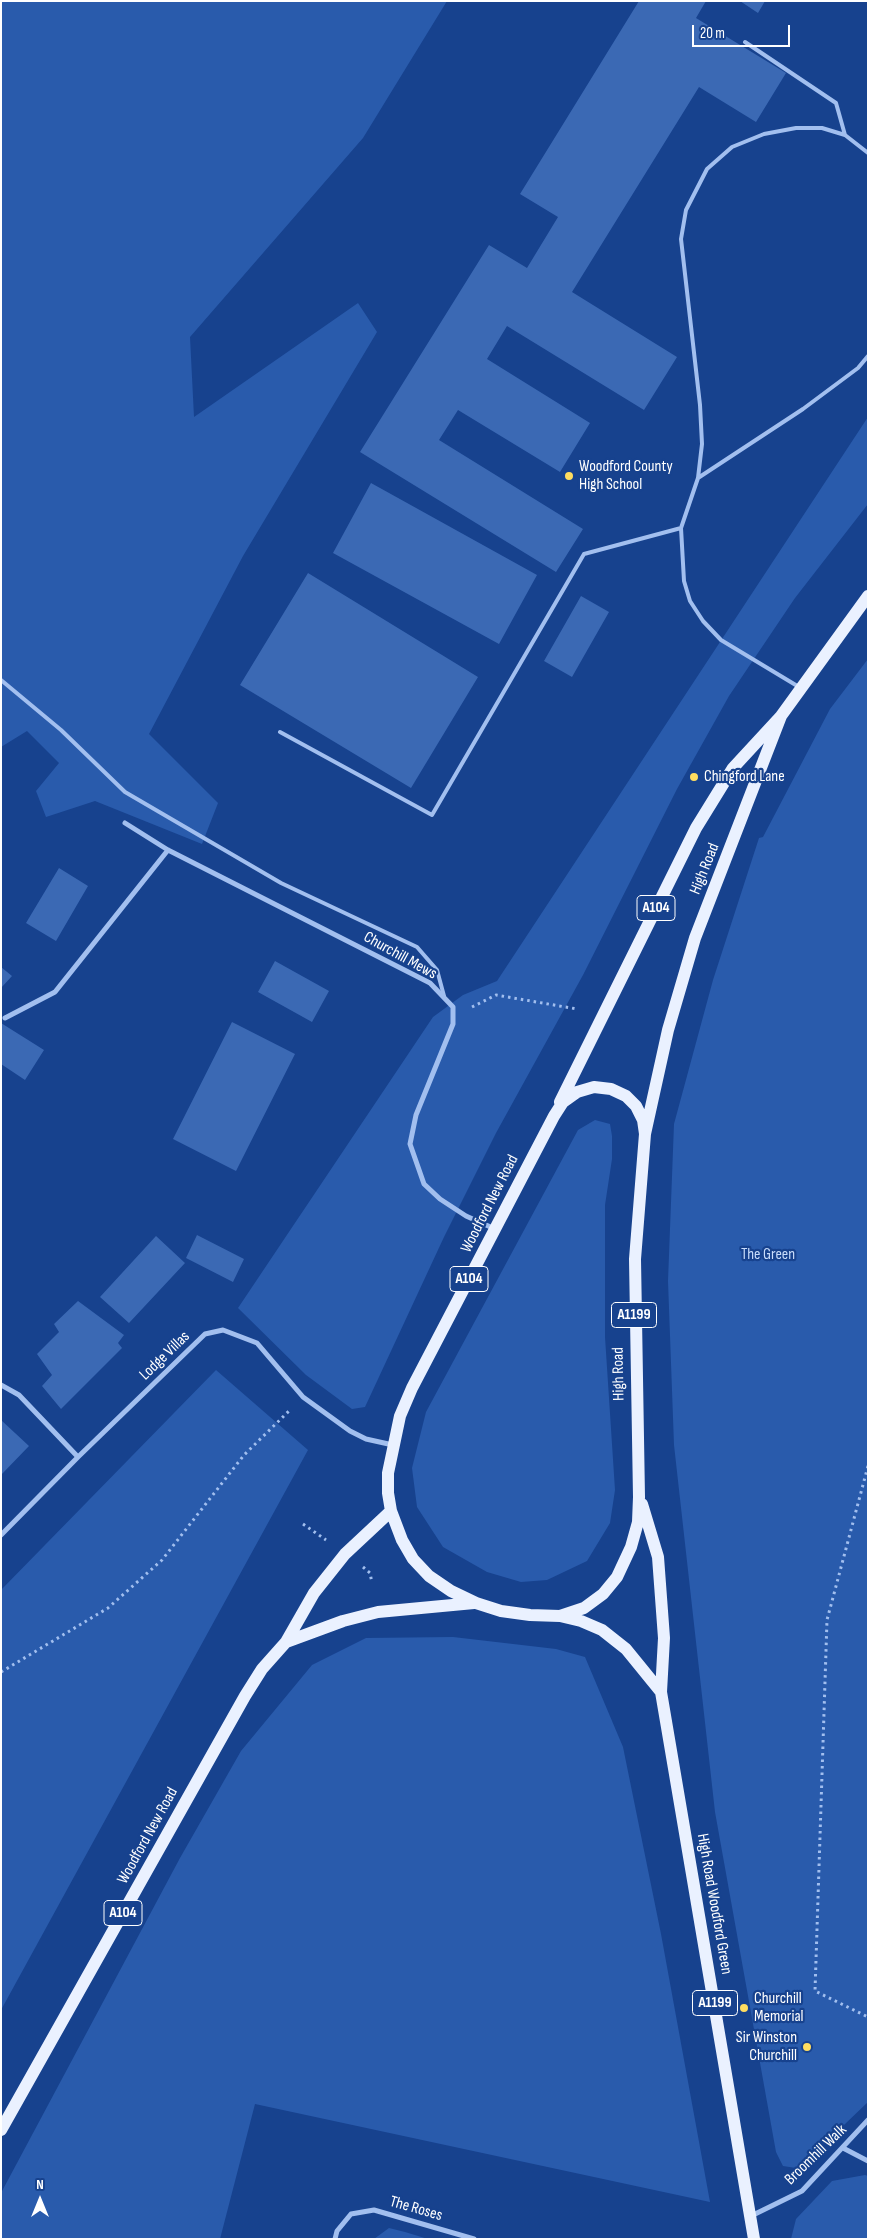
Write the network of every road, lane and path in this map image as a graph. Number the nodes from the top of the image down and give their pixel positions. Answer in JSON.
{"nodes":[{"id":1,"x":745,"y":42,"type":"dead end"},
{"id":2,"x":845,"y":135,"type":"junction"},
{"id":3,"x":868,"y":153,"type":"edge"},
{"id":4,"x":868,"y":356,"type":"edge"},
{"id":5,"x":698,"y":478,"type":"junction"},
{"id":6,"x":681,"y":528,"type":"junction"},
{"id":7,"x":868,"y":596,"type":"edge"},
{"id":8,"x":1,"y":680,"type":"edge"},
{"id":9,"x":801,"y":688,"type":"junction"},
{"id":10,"x":781,"y":716,"type":"junction"},
{"id":11,"x":280,"y":732,"type":"dead end"},
{"id":12,"x":125,"y":823,"type":"dead end"},
{"id":13,"x":168,"y":850,"type":"junction"},
{"id":14,"x":444,"y":998,"type":"junction"},
{"id":15,"x":577,"y":1009,"type":"dead end"},
{"id":16,"x":453,"y":1014,"type":"junction"},
{"id":17,"x":5,"y":1018,"type":"dead end"},
{"id":18,"x":554,"y":1116,"type":"junction"},
{"id":19,"x":645,"y":1134,"type":"junction"},
{"id":20,"x":495,"y":1229,"type":"junction"},
{"id":21,"x":1,"y":1385,"type":"edge"},
{"id":22,"x":303,"y":1397,"type":"junction"},
{"id":23,"x":392,"y":1445,"type":"junction"},
{"id":24,"x":78,"y":1457,"type":"junction"},
{"id":25,"x":868,"y":1466,"type":"edge"},
{"id":26,"x":640,"y":1497,"type":"junction"},
{"id":27,"x":391,"y":1511,"type":"junction"},
{"id":28,"x":303,"y":1524,"type":"dead end"},
{"id":29,"x":1,"y":1535,"type":"edge"},
{"id":30,"x":326,"y":1541,"type":"dead end"},
{"id":31,"x":362,"y":1567,"type":"dead end"},
{"id":32,"x":372,"y":1583,"type":"dead end"},
{"id":33,"x":476,"y":1603,"type":"junction"},
{"id":34,"x":560,"y":1616,"type":"junction"},
{"id":35,"x":286,"y":1642,"type":"junction"},
{"id":36,"x":1,"y":1672,"type":"edge"},
{"id":37,"x":660,"y":1692,"type":"junction"},
{"id":38,"x":868,"y":2017,"type":"edge"},
{"id":39,"x":868,"y":2120,"type":"edge"},
{"id":40,"x":1,"y":2130,"type":"edge"},
{"id":41,"x":843,"y":2148,"type":"junction"},
{"id":42,"x":868,"y":2161,"type":"edge"},
{"id":43,"x":751,"y":2216,"type":"junction"},
{"id":44,"x":335,"y":2239,"type":"edge"},
{"id":45,"x":474,"y":2239,"type":"edge"},
{"id":46,"x":754,"y":2239,"type":"edge"}],
"edges":[{"from":1,"to":2,"type":"lane"},
{"from":2,"to":3,"type":"lane"},
{"from":2,"to":5,"type":"lane"},
{"from":4,"to":5,"type":"lane"},
{"from":5,"to":6,"type":"lane"},
{"from":6,"to":9,"type":"lane"},
{"from":6,"to":11,"type":"lane"},
{"from":7,"to":9,"type":"main road","number":"A104"},
{"from":8,"to":14,"type":"lane"},
{"from":9,"to":10,"type":"main road","number":"A104"},
{"from":10,"to":18,"type":"main road","name":"High Road","number":"A104"},
{"from":10,"to":19,"type":"main road","name":"High Road","number":"A104"},
{"from":12,"to":13,"type":"street","name":"Churchill Mews"},
{"from":13,"to":14,"type":"street","name":"Churchill Mews"},
{"from":13,"to":17,"type":"street"},
{"from":14,"to":16,"type":"street","name":"Churchill Mews"},
{"from":15,"to":16,"type":"path"},
{"from":16,"to":20,"type":"street"},
{"from":18,"to":19,"type":"main road","name":"Woodford New Road","number":"A104"},
{"from":18,"to":20,"type":"main road","name":"Woodford New Road","number":"A104"},
{"from":19,"to":26,"type":"main road","name":"High Road","number":"A1199"},
{"from":20,"to":23,"type":"main road","name":"Woodford New Road","number":"A104"},
{"from":21,"to":24,"type":"street"},
{"from":22,"to":23,"type":"street","name":"Lodge Villas"},
{"from":22,"to":24,"type":"street","name":"Lodge Villas"},
{"from":22,"to":36,"type":"path"},
{"from":23,"to":27,"type":"main road","name":"Woodford New Road","number":"A104"},
{"from":24,"to":29,"type":"street","name":"Lodge Villas"},
{"from":25,"to":38,"type":"path"},
{"from":26,"to":34,"type":"main road","name":"Woodford New Road","number":"A104"},
{"from":26,"to":37,"type":"main road","name":"High Road Woodford Green","number":"A1199"},
{"from":27,"to":33,"type":"main road","name":"Woodford New Road","number":"A104"},
{"from":27,"to":35,"type":"main road","name":"Woodford New Road","number":"A104"},
{"from":28,"to":30,"type":"path"},
{"from":31,"to":32,"type":"path"},
{"from":33,"to":34,"type":"main road","name":"Woodford New Road","number":"A104"},
{"from":33,"to":35,"type":"main road","name":"Woodford New Road","number":"A104"},
{"from":34,"to":37,"type":"main road","name":"High Road Woodford Green","number":"A1199"},
{"from":35,"to":40,"type":"main road","name":"Woodford New Road","number":"A104"},
{"from":37,"to":43,"type":"main road","name":"High Road Woodford Green","number":"A1199"},
{"from":39,"to":41,"type":"street","name":"Broomhill Walk"},
{"from":41,"to":42,"type":"street"},
{"from":41,"to":43,"type":"street","name":"Broomhill Walk"},
{"from":43,"to":46,"type":"main road","name":"High Road Woodford Green","number":"A1199"},
{"from":44,"to":45,"type":"street","name":"The Roses"}]}
